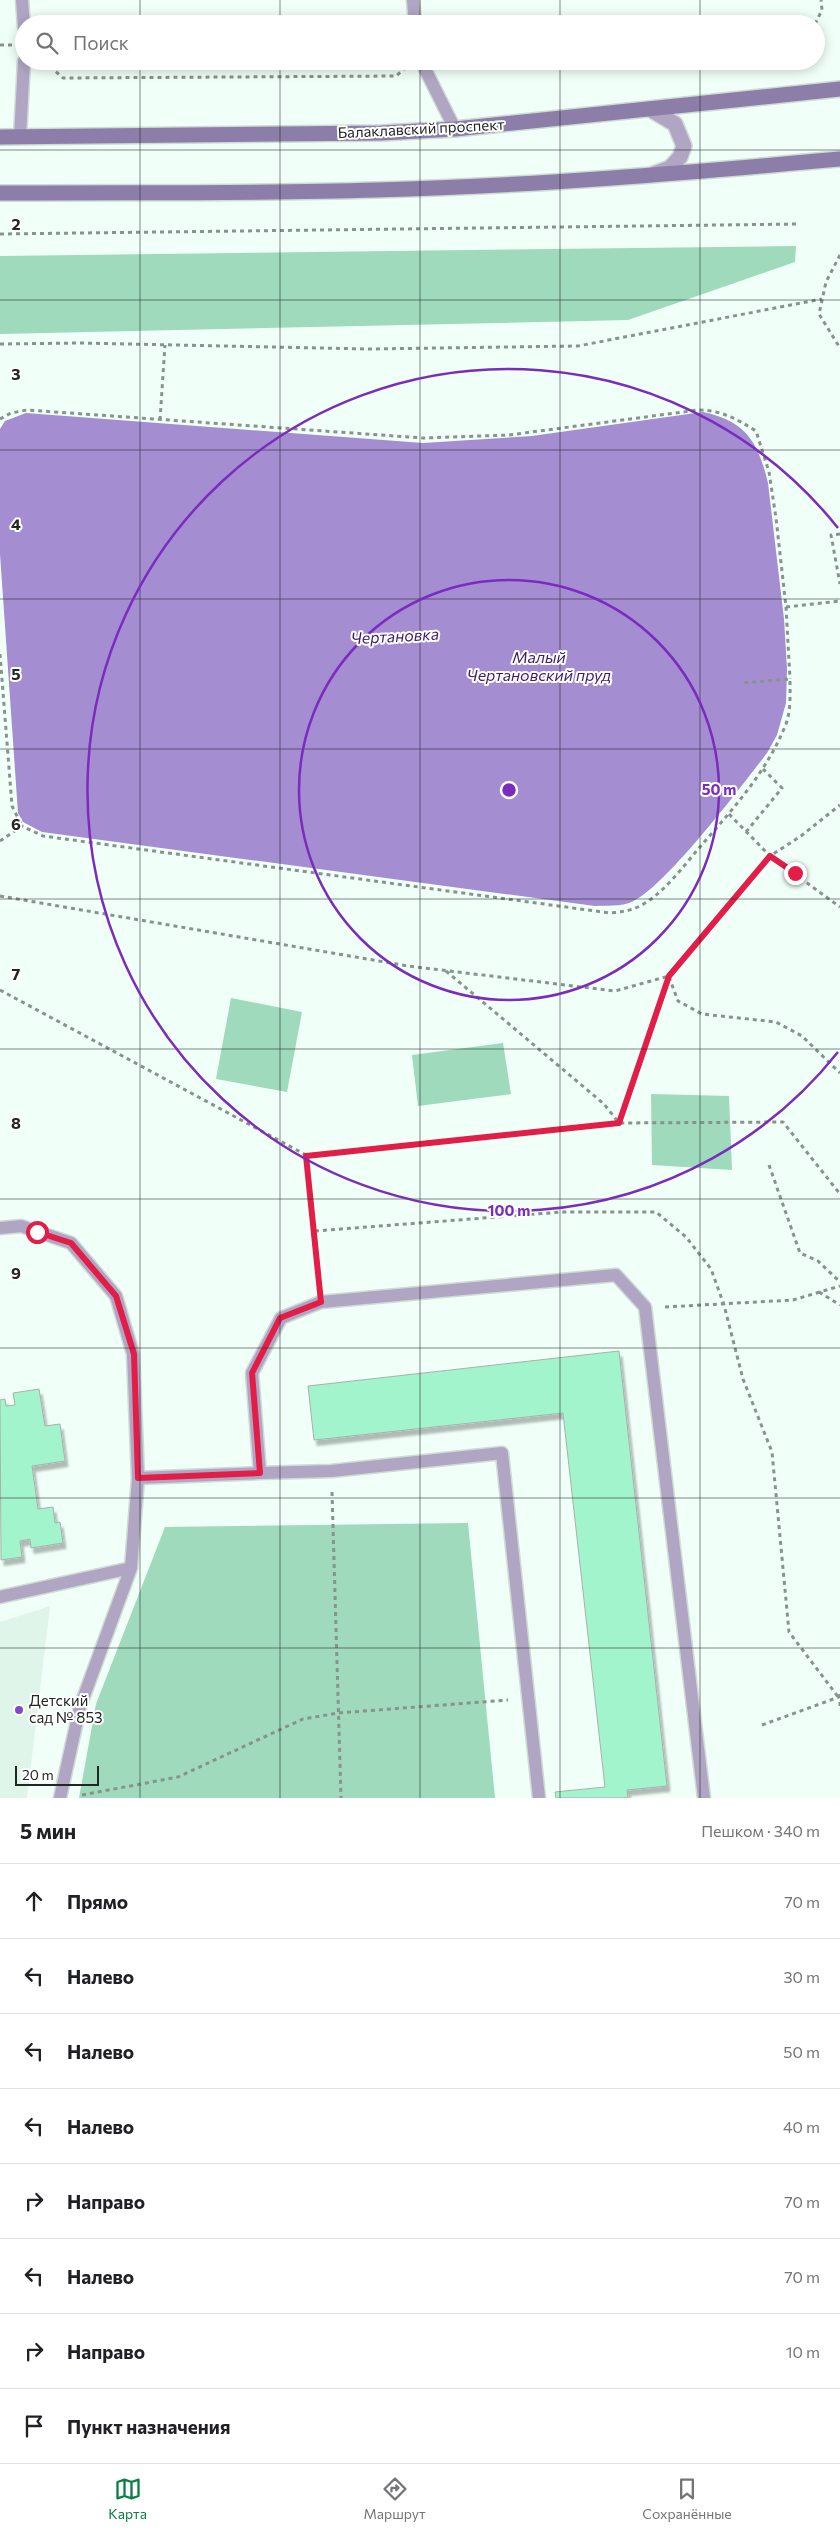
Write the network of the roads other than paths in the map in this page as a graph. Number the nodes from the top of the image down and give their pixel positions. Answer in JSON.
{"nodes":[{"id":1,"x":22,"y":0,"type":"edge"},
{"id":2,"x":413,"y":0,"type":"edge"},
{"id":3,"x":23,"y":15,"type":"edge"},
{"id":4,"x":414,"y":15,"type":"edge"},
{"id":5,"x":24,"y":70,"type":"edge"},
{"id":6,"x":426,"y":70,"type":"edge"},
{"id":7,"x":840,"y":89,"type":"edge"},
{"id":8,"x":650,"y":109,"type":"junction"},
{"id":9,"x":455,"y":129,"type":"junction"},
{"id":10,"x":0,"y":137,"type":"edge"},
{"id":11,"x":20,"y":137,"type":"junction"},
{"id":12,"x":840,"y":159,"type":"edge"},
{"id":13,"x":650,"y":175,"type":"junction"},
{"id":14,"x":0,"y":193,"type":"edge"},
{"id":15,"x":0,"y":1228,"type":"edge"},
{"id":16,"x":260,"y":1473,"type":"junction"},
{"id":17,"x":138,"y":1478,"type":"junction"},
{"id":18,"x":131,"y":1568,"type":"junction"},
{"id":19,"x":0,"y":1597,"type":"edge"},
{"id":20,"x":67,"y":1797,"type":"edge"},
{"id":21,"x":539,"y":1798,"type":"edge"},
{"id":22,"x":704,"y":1798,"type":"edge"}],
"edges":[{"from":1,"to":3,"type":"lane"},
{"from":2,"to":4,"type":"lane"},
{"from":5,"to":11,"type":"lane"},
{"from":6,"to":9,"type":"lane"},
{"from":7,"to":8,"type":"main road","name":"Балаклавский проспект"},
{"from":8,"to":9,"type":"main road","name":"Балаклавский проспект"},
{"from":8,"to":13,"type":"street"},
{"from":9,"to":11,"type":"main road","name":"Балаклавский проспект"},
{"from":10,"to":11,"type":"main road","name":"Балаклавский проспект"},
{"from":12,"to":13,"type":"main road"},
{"from":13,"to":14,"type":"main road"},
{"from":15,"to":17,"type":"lane"},
{"from":16,"to":17,"type":"lane"},
{"from":16,"to":21,"type":"lane"},
{"from":16,"to":22,"type":"lane"},
{"from":17,"to":18,"type":"lane"},
{"from":18,"to":19,"type":"lane"},
{"from":18,"to":20,"type":"lane"}]}
